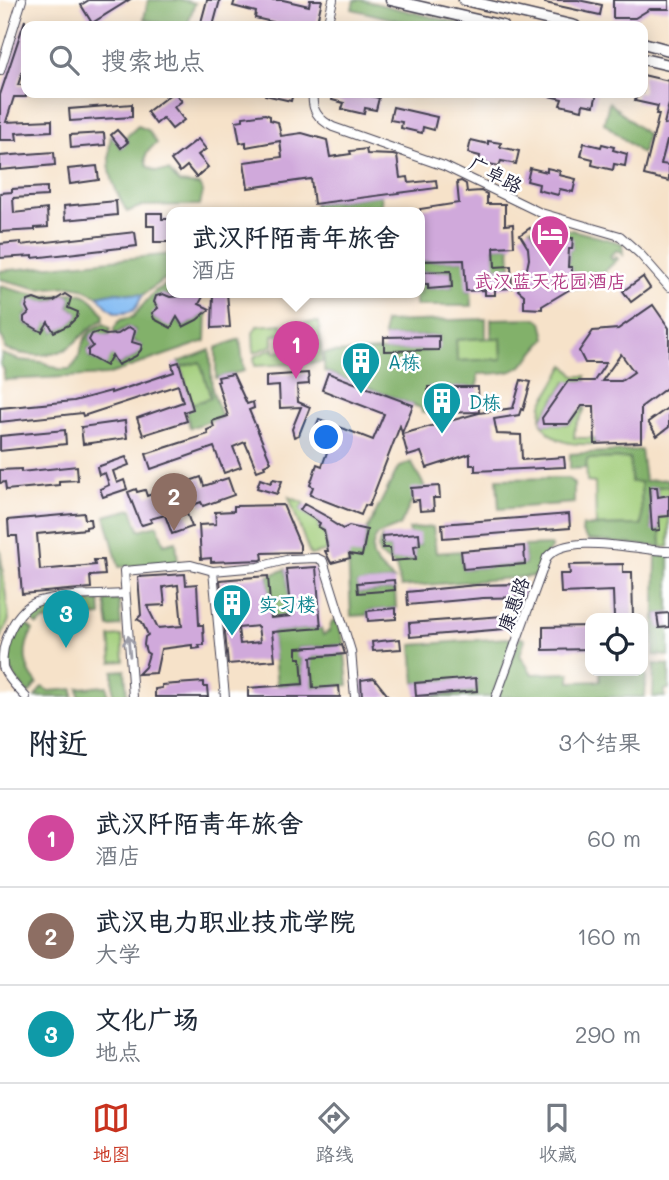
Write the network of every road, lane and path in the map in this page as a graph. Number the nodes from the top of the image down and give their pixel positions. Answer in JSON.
{"nodes":[{"id":1,"x":22,"y":0,"type":"edge"},
{"id":2,"x":333,"y":0,"type":"edge"},
{"id":3,"x":391,"y":0,"type":"edge"},
{"id":4,"x":464,"y":0,"type":"edge"},
{"id":5,"x":328,"y":21,"type":"edge"},
{"id":6,"x":481,"y":21,"type":"edge"},
{"id":7,"x":554,"y":21,"type":"edge"},
{"id":8,"x":648,"y":44,"type":"edge"},
{"id":9,"x":669,"y":50,"type":"edge"},
{"id":10,"x":648,"y":60,"type":"edge"},
{"id":11,"x":669,"y":65,"type":"edge"},
{"id":12,"x":0,"y":71,"type":"edge"},
{"id":13,"x":313,"y":98,"type":"edge"},
{"id":14,"x":669,"y":287,"type":"edge"},
{"id":15,"x":669,"y":551,"type":"edge"},
{"id":16,"x":213,"y":571,"type":"junction"},
{"id":17,"x":125,"y":594,"type":"junction"},
{"id":18,"x":1,"y":650,"type":"edge"},
{"id":19,"x":1,"y":667,"type":"edge"},
{"id":20,"x":26,"y":697,"type":"edge"},
{"id":21,"x":134,"y":697,"type":"edge"},
{"id":22,"x":225,"y":697,"type":"edge"},
{"id":23,"x":355,"y":697,"type":"edge"},
{"id":24,"x":496,"y":697,"type":"edge"}],
"edges":[{"from":1,"to":12,"type":"street"},
{"from":2,"to":5,"type":"street"},
{"from":3,"to":6,"type":"main road"},
{"from":4,"to":7,"type":"main road"},
{"from":8,"to":9,"type":"main road"},
{"from":10,"to":11,"type":"main road"},
{"from":13,"to":14,"type":"street","name":"广卓路"},
{"from":15,"to":24,"type":"street","name":"康惠路"},
{"from":16,"to":17,"type":"street"},
{"from":16,"to":22,"type":"street"},
{"from":16,"to":23,"type":"street"},
{"from":17,"to":18,"type":"street"},
{"from":21,"to":17,"type":"street","one_way":true},
{"from":18,"to":19,"type":"street"},
{"from":19,"to":20,"type":"street"}]}
